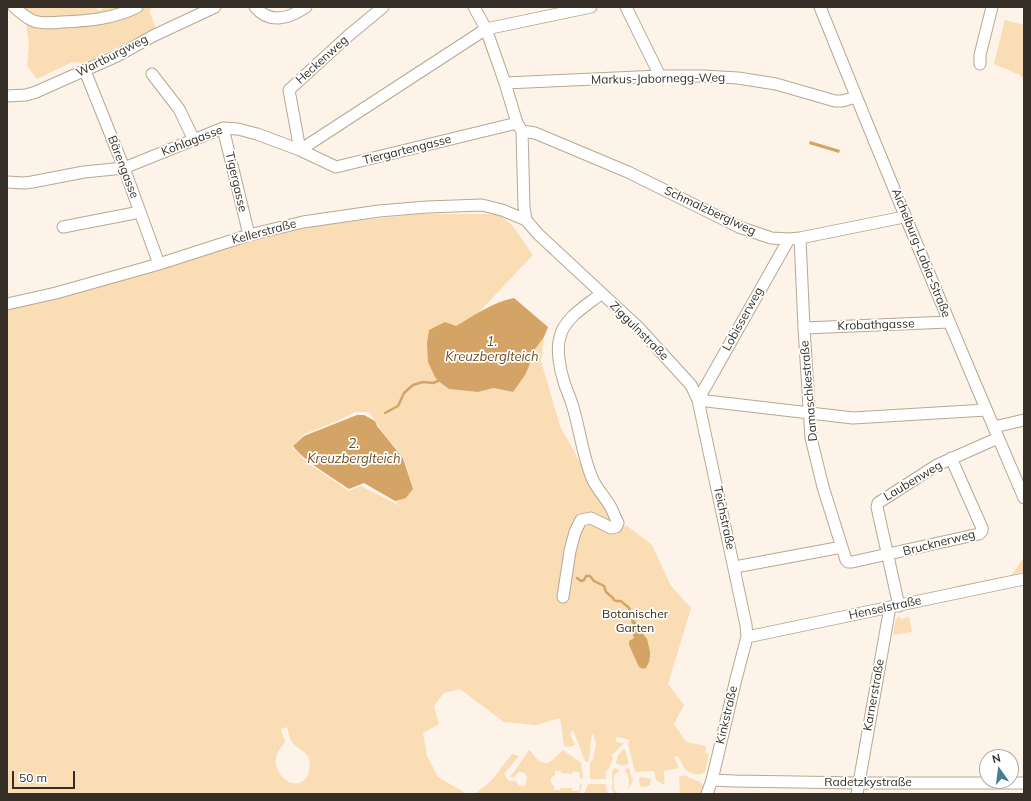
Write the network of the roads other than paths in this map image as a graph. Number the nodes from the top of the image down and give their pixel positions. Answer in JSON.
{"nodes":[{"id":1,"x":14,"y":7,"type":"edge"},
{"id":2,"x":137,"y":7,"type":"edge"},
{"id":3,"x":215,"y":7,"type":"edge"},
{"id":4,"x":255,"y":7,"type":"edge"},
{"id":5,"x":306,"y":7,"type":"edge"},
{"id":6,"x":383,"y":7,"type":"edge"},
{"id":7,"x":474,"y":7,"type":"edge"},
{"id":8,"x":591,"y":7,"type":"edge"},
{"id":9,"x":626,"y":7,"type":"edge"},
{"id":10,"x":820,"y":7,"type":"edge"},
{"id":11,"x":992,"y":7,"type":"edge"},
{"id":12,"x":486,"y":29,"type":"junction"},
{"id":13,"x":980,"y":64,"type":"dead end"},
{"id":14,"x":85,"y":71,"type":"junction"},
{"id":15,"x":152,"y":74,"type":"dead end"},
{"id":16,"x":660,"y":76,"type":"junction"},
{"id":17,"x":505,"y":82,"type":"junction"},
{"id":18,"x":7,"y":96,"type":"edge"},
{"id":19,"x":856,"y":97,"type":"junction"},
{"id":20,"x":520,"y":127,"type":"junction"},
{"id":21,"x":223,"y":128,"type":"junction"},
{"id":22,"x":194,"y":140,"type":"junction"},
{"id":23,"x":300,"y":150,"type":"junction"},
{"id":24,"x":124,"y":168,"type":"junction"},
{"id":25,"x":7,"y":182,"type":"edge"},
{"id":26,"x":140,"y":212,"type":"junction"},
{"id":27,"x":905,"y":215,"type":"junction"},
{"id":28,"x":526,"y":220,"type":"junction"},
{"id":29,"x":63,"y":227,"type":"dead end"},
{"id":30,"x":249,"y":236,"type":"junction"},
{"id":31,"x":794,"y":238,"type":"junction"},
{"id":32,"x":159,"y":264,"type":"junction"},
{"id":33,"x":602,"y":294,"type":"junction"},
{"id":34,"x":7,"y":304,"type":"edge"},
{"id":35,"x":949,"y":322,"type":"junction"},
{"id":36,"x":804,"y":328,"type":"junction"},
{"id":37,"x":698,"y":400,"type":"junction"},
{"id":38,"x":986,"y":410,"type":"junction"},
{"id":39,"x":809,"y":413,"type":"junction"},
{"id":40,"x":1024,"y":420,"type":"edge"},
{"id":41,"x":994,"y":427,"type":"junction"},
{"id":42,"x":998,"y":438,"type":"junction"},
{"id":43,"x":951,"y":458,"type":"junction"},
{"id":44,"x":1024,"y":498,"type":"edge"},
{"id":45,"x":842,"y":547,"type":"junction"},
{"id":46,"x":888,"y":555,"type":"junction"},
{"id":47,"x":735,"y":567,"type":"junction"},
{"id":48,"x":1024,"y":579,"type":"edge"},
{"id":49,"x":563,"y":597,"type":"dead end"},
{"id":50,"x":895,"y":607,"type":"junction"},
{"id":51,"x":747,"y":637,"type":"junction"},
{"id":52,"x":712,"y":780,"type":"junction"},
{"id":53,"x":858,"y":783,"type":"junction"},
{"id":54,"x":1024,"y":783,"type":"edge"},
{"id":55,"x":707,"y":794,"type":"edge"},
{"id":56,"x":857,"y":794,"type":"edge"}],
"edges":[{"from":1,"to":2,"type":"street"},
{"from":3,"to":14,"type":"street","name":"Wartburgweg"},
{"from":4,"to":5,"type":"street"},
{"from":6,"to":23,"type":"street","name":"Heckenweg"},
{"from":7,"to":12,"type":"street"},
{"from":8,"to":12,"type":"street"},
{"from":9,"to":16,"type":"street"},
{"from":10,"to":19,"type":"street","name":"Aichelburg-Labia-Straße"},
{"from":11,"to":13,"type":"street"},
{"from":12,"to":17,"type":"street"},
{"from":12,"to":23,"type":"street"},
{"from":14,"to":18,"type":"street","name":"Wartburgweg"},
{"from":14,"to":24,"type":"street","name":"Bärengasse"},
{"from":15,"to":22,"type":"street"},
{"from":16,"to":17,"type":"street","name":"Markus-Jabornegg-Weg"},
{"from":16,"to":19,"type":"street","name":"Markus-Jabornegg-Weg"},
{"from":17,"to":20,"type":"street"},
{"from":19,"to":27,"type":"street","name":"Aichelburg-Labia-Straße"},
{"from":20,"to":23,"type":"street","name":"Tiergartengasse"},
{"from":20,"to":28,"type":"street"},
{"from":20,"to":31,"type":"street","name":"Schmalzberglweg"},
{"from":21,"to":22,"type":"street","name":"Kohlagasse"},
{"from":21,"to":23,"type":"street","name":"Kohlagasse"},
{"from":21,"to":30,"type":"street","name":"Tigergasse"},
{"from":22,"to":24,"type":"street","name":"Kohlagasse"},
{"from":24,"to":25,"type":"street","name":"Kohlagasse"},
{"from":24,"to":26,"type":"street","name":"Bärengasse"},
{"from":26,"to":29,"type":"street"},
{"from":26,"to":32,"type":"street","name":"Bärengasse"},
{"from":27,"to":31,"type":"street","name":"Schmalzberglweg"},
{"from":27,"to":35,"type":"street","name":"Aichelburg-Labia-Straße"},
{"from":28,"to":30,"type":"street","name":"Kellerstraße"},
{"from":28,"to":33,"type":"street","name":"Ziggulnstraße"},
{"from":30,"to":32,"type":"street","name":"Kellerstraße"},
{"from":31,"to":36,"type":"street","name":"Damaschkestraße"},
{"from":31,"to":37,"type":"street","name":"Lobisserweg"},
{"from":32,"to":34,"type":"street","name":"Kellerstraße"},
{"from":33,"to":37,"type":"street","name":"Ziggulnstraße"},
{"from":33,"to":49,"type":"street"},
{"from":35,"to":36,"type":"street","name":"Krobathgasse"},
{"from":35,"to":38,"type":"street","name":"Aichelburg-Labia-Straße"},
{"from":36,"to":39,"type":"street","name":"Damaschkestraße"},
{"from":37,"to":39,"type":"street"},
{"from":37,"to":47,"type":"street","name":"Teichstraße"},
{"from":38,"to":39,"type":"street"},
{"from":38,"to":41,"type":"street","name":"Aichelburg-Labia-Straße"},
{"from":39,"to":45,"type":"street","name":"Damaschkestraße"},
{"from":40,"to":41,"type":"street"},
{"from":41,"to":42,"type":"street","name":"Aichelburg-Labia-Straße"},
{"from":42,"to":43,"type":"street","name":"Laubenweg"},
{"from":42,"to":44,"type":"street","name":"Aichelburg-Labia-Straße"},
{"from":43,"to":46,"type":"street","name":"Laubenweg"},
{"from":43,"to":46,"type":"street","name":"Brucknerweg"},
{"from":45,"to":46,"type":"street","name":"Damaschkestraße"},
{"from":45,"to":47,"type":"street"},
{"from":46,"to":50,"type":"street","name":"Laubenweg"},
{"from":47,"to":51,"type":"street","name":"Teichstraße"},
{"from":48,"to":50,"type":"street","name":"Henselstraße"},
{"from":50,"to":51,"type":"street","name":"Henselstraße"},
{"from":50,"to":53,"type":"street","name":"Karnerstraße"},
{"from":51,"to":52,"type":"street","name":"Kinkstraße"},
{"from":52,"to":53,"type":"street","name":"Radetzkystraße"},
{"from":52,"to":55,"type":"street","name":"Kinkstraße"},
{"from":53,"to":54,"type":"street","name":"Radetzkystraße"},
{"from":53,"to":56,"type":"street","name":"Karnerstraße"}]}
